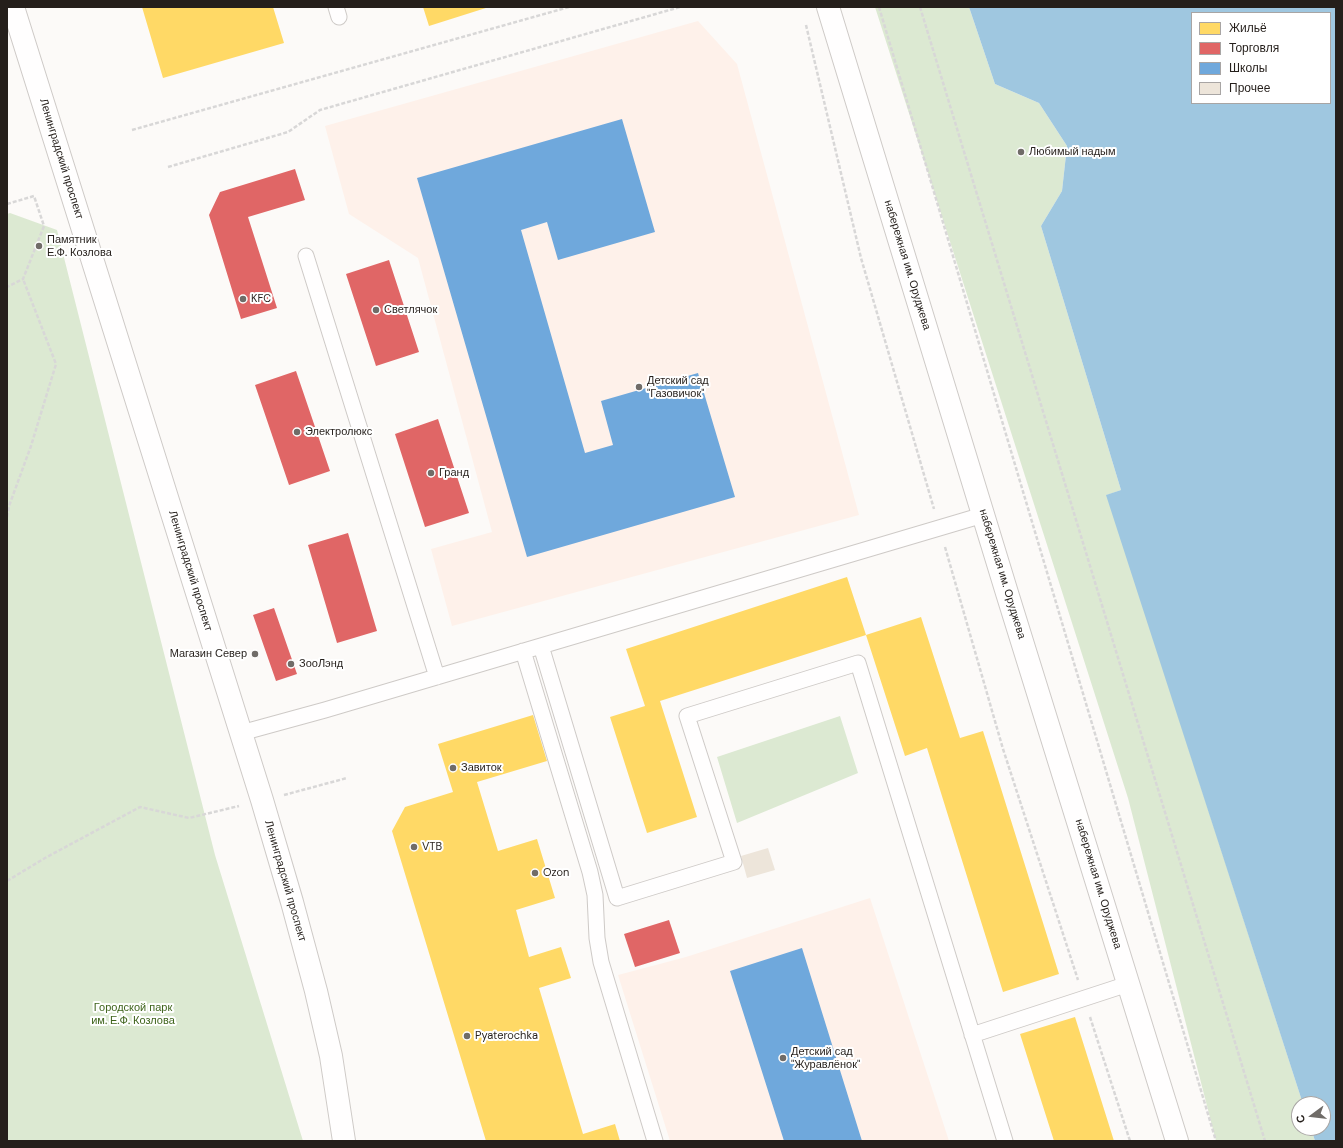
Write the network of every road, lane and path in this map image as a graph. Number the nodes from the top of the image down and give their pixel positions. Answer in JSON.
{"nodes":[{"id":1,"x":13,"y":7,"type":"edge"},
{"id":2,"x":569,"y":7,"type":"edge"},
{"id":3,"x":680,"y":7,"type":"edge"},
{"id":4,"x":828,"y":7,"type":"edge"},
{"id":5,"x":879,"y":7,"type":"edge"},
{"id":6,"x":920,"y":7,"type":"edge"},
{"id":7,"x":806,"y":22,"type":"dead end"},
{"id":8,"x":132,"y":130,"type":"dead end"},
{"id":9,"x":168,"y":167,"type":"dead end"},
{"id":10,"x":7,"y":204,"type":"edge"},
{"id":11,"x":306,"y":256,"type":"dead end"},
{"id":12,"x":23,"y":279,"type":"junction"},
{"id":13,"x":7,"y":287,"type":"edge"},
{"id":14,"x":983,"y":515,"type":"junction"},
{"id":15,"x":7,"y":517,"type":"edge"},
{"id":16,"x":939,"y":527,"type":"junction"},
{"id":17,"x":541,"y":646,"type":"junction"},
{"id":18,"x":523,"y":651,"type":"junction"},
{"id":19,"x":437,"y":677,"type":"junction"},
{"id":20,"x":241,"y":733,"type":"junction"},
{"id":21,"x":347,"y":778,"type":"dead end"},
{"id":22,"x":262,"y":800,"type":"junction"},
{"id":23,"x":7,"y":881,"type":"edge"},
{"id":24,"x":1128,"y":984,"type":"junction"},
{"id":25,"x":1084,"y":998,"type":"junction"},
{"id":26,"x":972,"y":1035,"type":"junction"},
{"id":27,"x":344,"y":1141,"type":"edge"},
{"id":28,"x":655,"y":1141,"type":"edge"},
{"id":29,"x":1005,"y":1141,"type":"edge"},
{"id":30,"x":1130,"y":1141,"type":"edge"},
{"id":31,"x":1177,"y":1141,"type":"edge"},
{"id":32,"x":1216,"y":1141,"type":"edge"},
{"id":33,"x":1265,"y":1141,"type":"edge"}],
"edges":[{"from":1,"to":20,"type":"street","name":"Ленинградский проспект"},
{"from":2,"to":8,"type":"path"},
{"from":3,"to":9,"type":"path"},
{"from":4,"to":14,"type":"street","name":"набережная им. Оруджева"},
{"from":5,"to":32,"type":"path"},
{"from":6,"to":33,"type":"path"},
{"from":7,"to":16,"type":"path"},
{"from":10,"to":12,"type":"path"},
{"from":11,"to":19,"type":"lane"},
{"from":12,"to":13,"type":"path"},
{"from":12,"to":15,"type":"path"},
{"from":14,"to":16,"type":"lane"},
{"from":14,"to":24,"type":"street","name":"набережная им. Оруджева"},
{"from":16,"to":17,"type":"lane"},
{"from":16,"to":25,"type":"path"},
{"from":17,"to":18,"type":"lane"},
{"from":17,"to":26,"type":"lane"},
{"from":18,"to":19,"type":"lane"},
{"from":18,"to":28,"type":"lane"},
{"from":19,"to":20,"type":"lane"},
{"from":20,"to":22,"type":"street","name":"Ленинградский проспект"},
{"from":21,"to":22,"type":"path"},
{"from":22,"to":23,"type":"path"},
{"from":22,"to":27,"type":"street","name":"Ленинградский проспект"},
{"from":24,"to":25,"type":"lane"},
{"from":24,"to":31,"type":"street","name":"набережная им. Оруджева"},
{"from":25,"to":26,"type":"lane"},
{"from":25,"to":30,"type":"path"},
{"from":26,"to":29,"type":"lane"}]}
